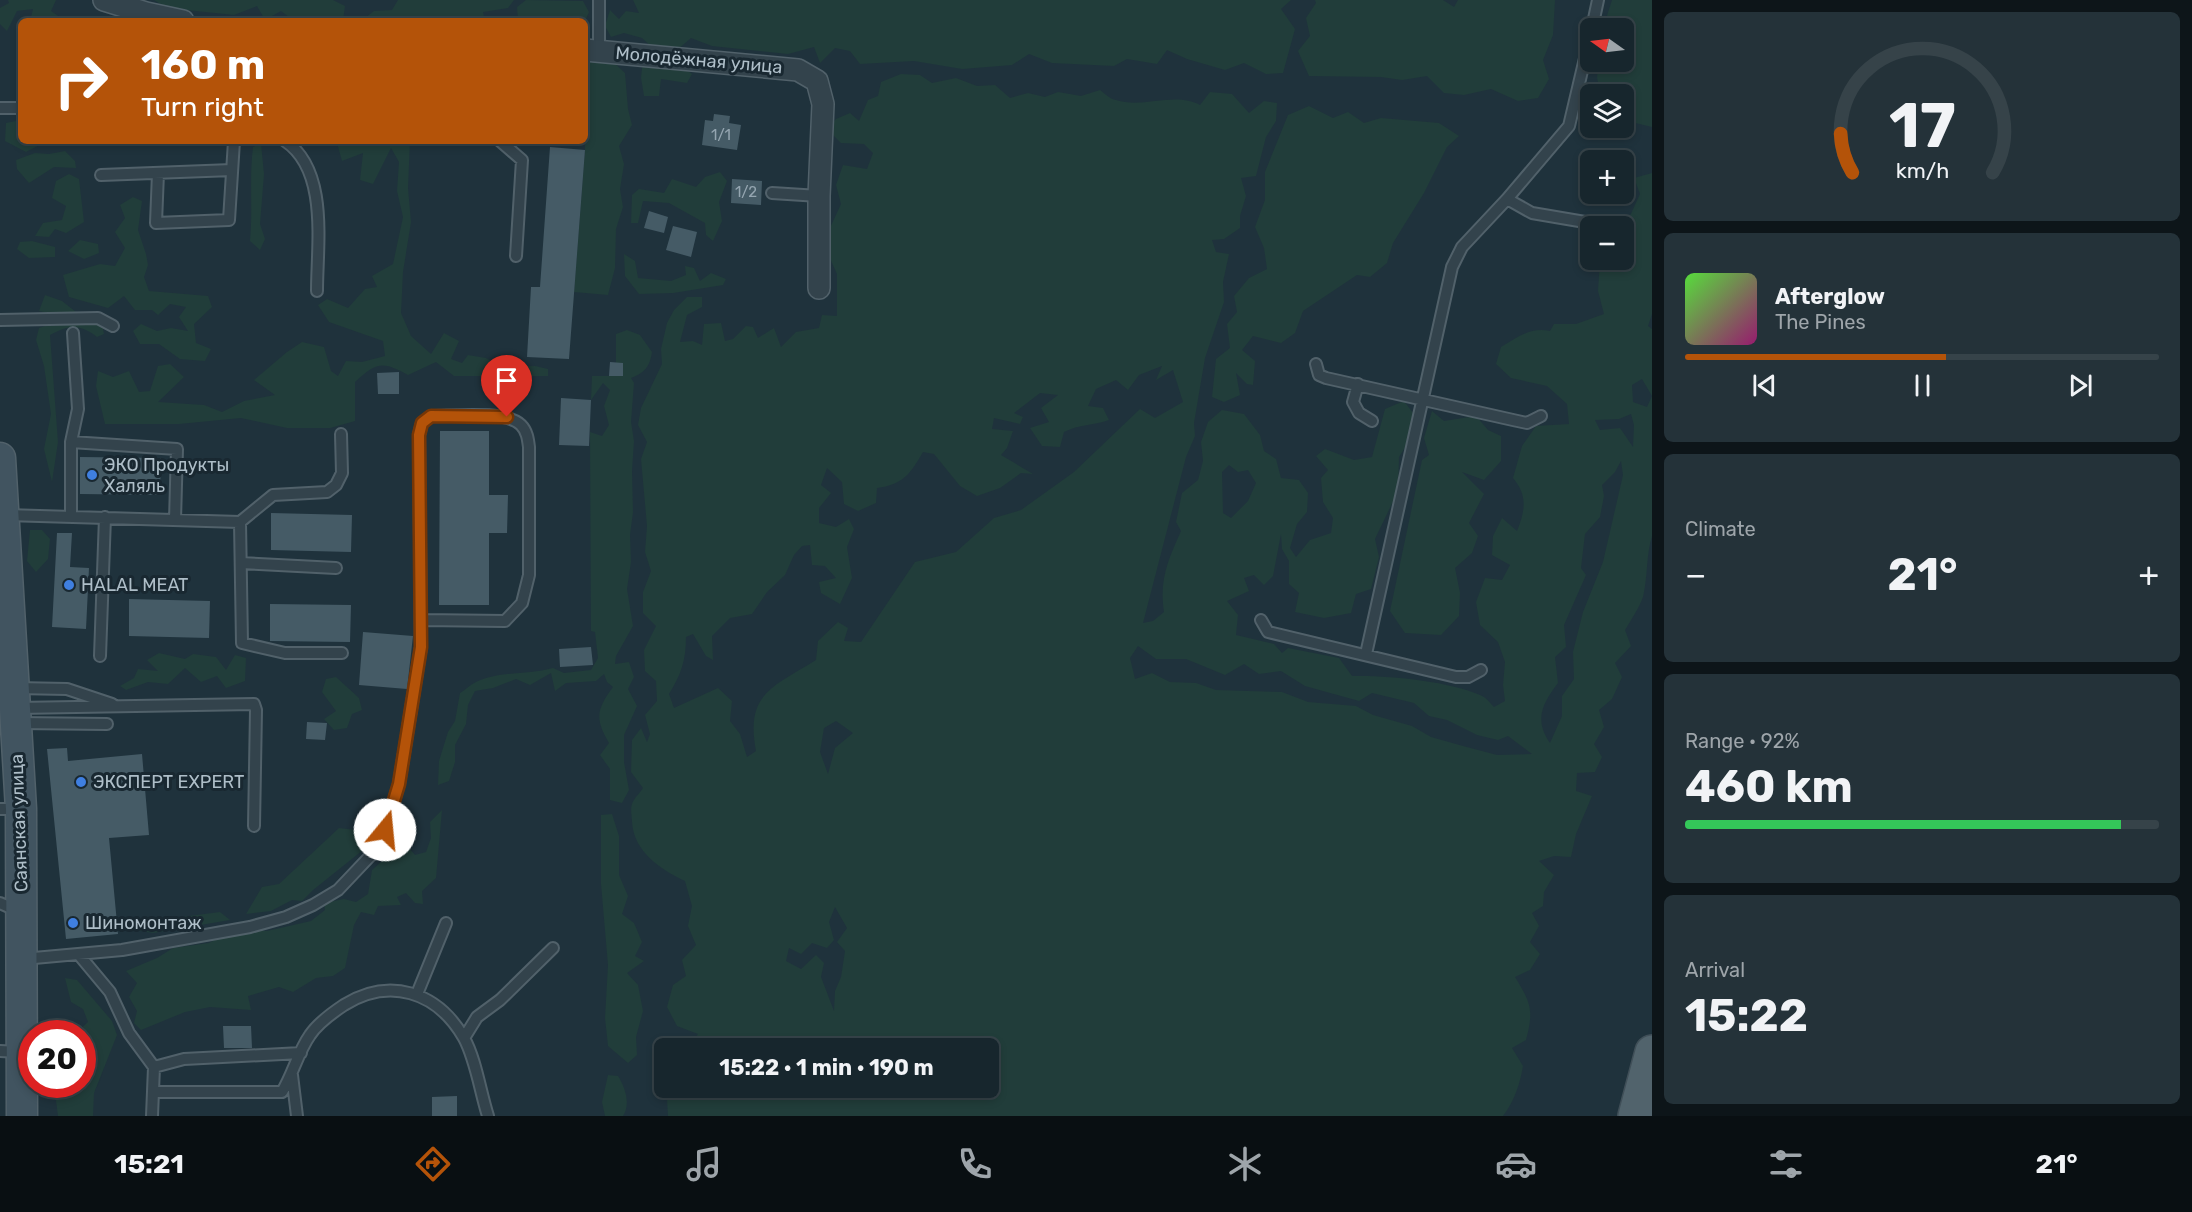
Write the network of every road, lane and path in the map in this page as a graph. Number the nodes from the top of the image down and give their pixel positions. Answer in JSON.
{"nodes":[{"id":1,"x":104,"y":0,"type":"edge"},
{"id":2,"x":599,"y":0,"type":"edge"},
{"id":3,"x":1598,"y":0,"type":"edge"},
{"id":4,"x":167,"y":18,"type":"edge"},
{"id":5,"x":1594,"y":18,"type":"edge"},
{"id":6,"x":592,"y":51,"type":"edge"},
{"id":7,"x":1582,"y":72,"type":"edge"},
{"id":8,"x":0,"y":108,"type":"edge"},
{"id":9,"x":18,"y":108,"type":"edge"},
{"id":10,"x":234,"y":144,"type":"edge"},
{"id":11,"x":288,"y":144,"type":"edge"},
{"id":12,"x":503,"y":144,"type":"edge"},
{"id":13,"x":232,"y":170,"type":"junction"},
{"id":14,"x":158,"y":172,"type":"junction"},
{"id":15,"x":101,"y":175,"type":"dead end"},
{"id":16,"x":772,"y":193,"type":"dead end"},
{"id":17,"x":819,"y":196,"type":"junction"},
{"id":18,"x":1507,"y":199,"type":"junction"},
{"id":19,"x":1580,"y":221,"type":"edge"},
{"id":20,"x":516,"y":256,"type":"dead end"},
{"id":21,"x":819,"y":288,"type":"dead end"},
{"id":22,"x":317,"y":291,"type":"dead end"},
{"id":23,"x":0,"y":320,"type":"edge"},
{"id":24,"x":113,"y":326,"type":"dead end"},
{"id":25,"x":73,"y":333,"type":"dead end"},
{"id":26,"x":1316,"y":364,"type":"dead end"},
{"id":27,"x":1358,"y":384,"type":"junction"},
{"id":28,"x":1423,"y":400,"type":"junction"},
{"id":29,"x":1541,"y":417,"type":"dead end"},
{"id":30,"x":1372,"y":421,"type":"dead end"},
{"id":31,"x":341,"y":434,"type":"dead end"},
{"id":32,"x":71,"y":442,"type":"junction"},
{"id":33,"x":0,"y":458,"type":"edge"},
{"id":34,"x":3,"y":515,"type":"junction"},
{"id":35,"x":71,"y":517,"type":"junction"},
{"id":36,"x":105,"y":518,"type":"junction"},
{"id":37,"x":175,"y":520,"type":"junction"},
{"id":38,"x":240,"y":522,"type":"junction"},
{"id":39,"x":241,"y":563,"type":"junction"},
{"id":40,"x":336,"y":568,"type":"dead end"},
{"id":41,"x":422,"y":620,"type":"junction"},
{"id":42,"x":1261,"y":620,"type":"dead end"},
{"id":43,"x":342,"y":653,"type":"dead end"},
{"id":44,"x":1366,"y":654,"type":"junction"},
{"id":45,"x":100,"y":656,"type":"dead end"},
{"id":46,"x":1480,"y":670,"type":"dead end"},
{"id":47,"x":14,"y":706,"type":"junction"},
{"id":48,"x":121,"y":706,"type":"junction"},
{"id":49,"x":107,"y":724,"type":"dead end"},
{"id":50,"x":10,"y":809,"type":"edge"},
{"id":51,"x":254,"y":826,"type":"dead end"},
{"id":52,"x":11,"y":907,"type":"edge"},
{"id":53,"x":446,"y":923,"type":"dead end"},
{"id":54,"x":553,"y":948,"type":"dead end"},
{"id":55,"x":80,"y":956,"type":"junction"},
{"id":56,"x":23,"y":959,"type":"junction"},
{"id":57,"x":417,"y":994,"type":"junction"},
{"id":58,"x":464,"y":1038,"type":"junction"},
{"id":59,"x":11,"y":1051,"type":"edge"},
{"id":60,"x":1652,"y":1052,"type":"edge"},
{"id":61,"x":301,"y":1053,"type":"junction"},
{"id":62,"x":154,"y":1067,"type":"junction"},
{"id":63,"x":292,"y":1075,"type":"junction"},
{"id":64,"x":153,"y":1092,"type":"junction"},
{"id":65,"x":487,"y":1115,"type":"edge"},
{"id":66,"x":22,"y":1116,"type":"edge"},
{"id":67,"x":152,"y":1116,"type":"edge"},
{"id":68,"x":297,"y":1116,"type":"edge"},
{"id":69,"x":1635,"y":1116,"type":"edge"}],
"edges":[{"from":1,"to":4,"type":"street"},
{"from":2,"to":6,"type":"lane"},
{"from":3,"to":5,"type":"lane"},
{"from":6,"to":17,"type":"street","name":"Молодёжная улица"},
{"from":7,"to":18,"type":"lane"},
{"from":8,"to":9,"type":"lane"},
{"from":10,"to":13,"type":"lane"},
{"from":11,"to":22,"type":"lane"},
{"from":12,"to":20,"type":"lane"},
{"from":13,"to":14,"type":"lane"},
{"from":13,"to":14,"type":"lane"},
{"from":14,"to":15,"type":"lane"},
{"from":16,"to":17,"type":"lane"},
{"from":17,"to":21,"type":"street","name":"Молодёжная улица"},
{"from":18,"to":19,"type":"lane"},
{"from":18,"to":28,"type":"lane"},
{"from":23,"to":24,"type":"lane"},
{"from":25,"to":32,"type":"lane"},
{"from":26,"to":27,"type":"lane"},
{"from":27,"to":28,"type":"lane"},
{"from":27,"to":30,"type":"lane"},
{"from":28,"to":29,"type":"lane"},
{"from":28,"to":44,"type":"lane"},
{"from":31,"to":38,"type":"lane"},
{"from":32,"to":35,"type":"lane"},
{"from":32,"to":37,"type":"lane"},
{"from":33,"to":34,"type":"street","name":"Саянская улица"},
{"from":34,"to":35,"type":"lane"},
{"from":34,"to":47,"type":"street","name":"Саянская улица"},
{"from":35,"to":36,"type":"lane"},
{"from":36,"to":37,"type":"lane"},
{"from":36,"to":45,"type":"lane"},
{"from":37,"to":38,"type":"lane"},
{"from":38,"to":39,"type":"lane"},
{"from":39,"to":40,"type":"lane"},
{"from":39,"to":43,"type":"lane"},
{"from":41,"to":41,"type":"lane"},
{"from":41,"to":55,"type":"lane"},
{"from":42,"to":44,"type":"lane"},
{"from":44,"to":46,"type":"lane"},
{"from":47,"to":48,"type":"lane"},
{"from":47,"to":48,"type":"lane"},
{"from":47,"to":49,"type":"lane"},
{"from":47,"to":50,"type":"street","name":"Саянская улица"},
{"from":48,"to":51,"type":"lane"},
{"from":50,"to":52,"type":"street","name":"Саянская улица"},
{"from":52,"to":56,"type":"street","name":"Саянская улица"},
{"from":53,"to":57,"type":"lane"},
{"from":54,"to":58,"type":"lane"},
{"from":55,"to":56,"type":"lane"},
{"from":55,"to":62,"type":"lane"},
{"from":56,"to":59,"type":"street","name":"Саянская улица"},
{"from":57,"to":58,"type":"lane"},
{"from":57,"to":61,"type":"lane"},
{"from":58,"to":65,"type":"lane"},
{"from":59,"to":66,"type":"street","name":"Саянская улица"},
{"from":60,"to":69,"type":"main road"},
{"from":61,"to":62,"type":"lane"},
{"from":61,"to":63,"type":"lane"},
{"from":62,"to":64,"type":"lane"},
{"from":63,"to":64,"type":"lane"},
{"from":63,"to":68,"type":"lane"},
{"from":64,"to":67,"type":"lane"}]}
